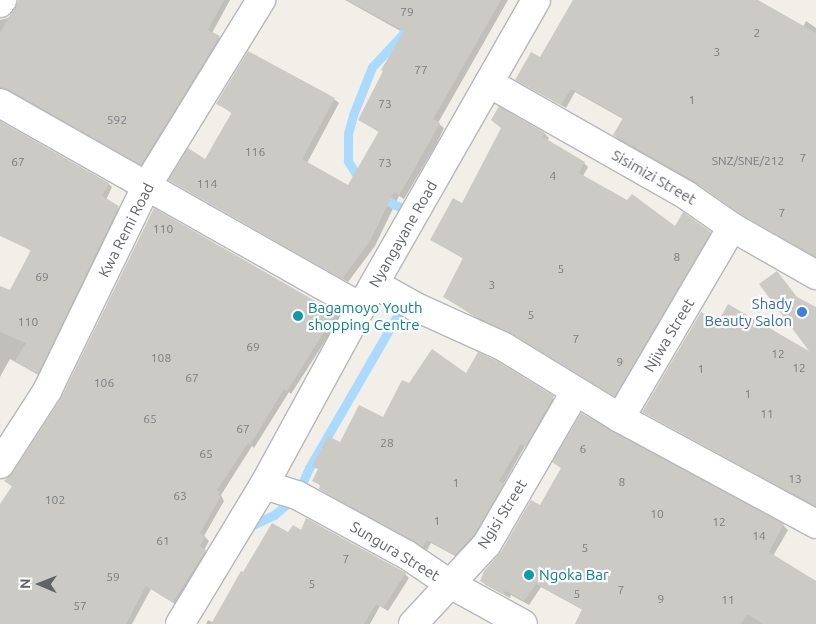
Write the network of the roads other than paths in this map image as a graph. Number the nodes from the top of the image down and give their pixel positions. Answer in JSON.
{"nodes":[{"id":1,"x":261,"y":0,"type":"edge"},
{"id":2,"x":536,"y":0,"type":"edge"},
{"id":3,"x":489,"y":83,"type":"junction"},
{"id":4,"x":0,"y":102,"type":"edge"},
{"id":5,"x":146,"y":187,"type":"junction"},
{"id":6,"x":732,"y":227,"type":"junction"},
{"id":7,"x":816,"y":274,"type":"edge"},
{"id":8,"x":375,"y":284,"type":"junction"},
{"id":9,"x":361,"y":307,"type":"junction"},
{"id":10,"x":574,"y":392,"type":"junction"},
{"id":11,"x":620,"y":418,"type":"junction"},
{"id":12,"x":0,"y":464,"type":"edge"},
{"id":13,"x":264,"y":485,"type":"junction"},
{"id":14,"x":816,"y":524,"type":"edge"},
{"id":15,"x":450,"y":584,"type":"junction"},
{"id":16,"x":180,"y":624,"type":"edge"},
{"id":17,"x":413,"y":624,"type":"edge"},
{"id":18,"x":523,"y":624,"type":"edge"}],
"edges":[{"from":1,"to":5,"type":"street","name":"Kwa Remi Road"},
{"from":2,"to":3,"type":"street","name":"Nyangayane Road"},
{"from":3,"to":6,"type":"street","name":"Sisimizi Street"},
{"from":3,"to":8,"type":"street","name":"Nyangayane Road"},
{"from":4,"to":5,"type":"street"},
{"from":5,"to":9,"type":"street"},
{"from":5,"to":12,"type":"street","name":"Kwa Remi Road"},
{"from":6,"to":7,"type":"street","name":"Sisimizi Street"},
{"from":6,"to":11,"type":"street","name":"Njiwa Street"},
{"from":8,"to":9,"type":"street","name":"Nyangayane Road"},
{"from":8,"to":10,"type":"street"},
{"from":9,"to":13,"type":"street","name":"Nyangayane Road"},
{"from":10,"to":11,"type":"street"},
{"from":10,"to":15,"type":"street","name":"Ngisi Street"},
{"from":11,"to":14,"type":"street"},
{"from":13,"to":15,"type":"street","name":"Sungura Street"},
{"from":13,"to":16,"type":"street","name":"Nyangayane Road"},
{"from":15,"to":17,"type":"street","name":"Ngisi Street"},
{"from":15,"to":18,"type":"street","name":"Sungura Street"}]}
